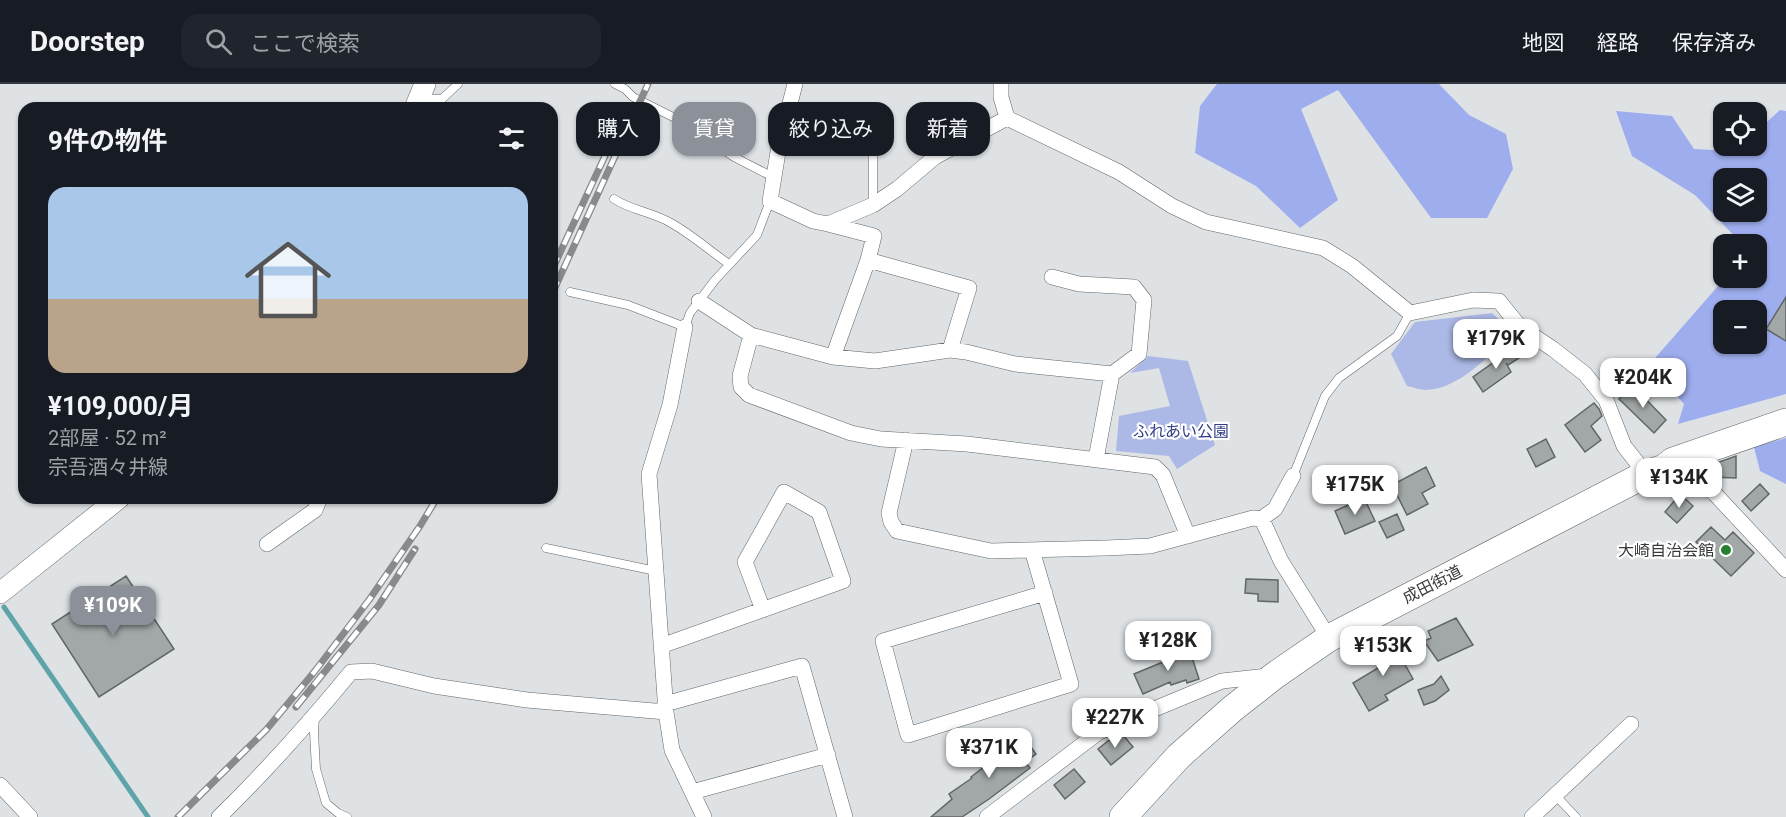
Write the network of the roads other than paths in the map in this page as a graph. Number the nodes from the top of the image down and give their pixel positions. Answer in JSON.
{"nodes":[{"id":1,"x":458,"y":84,"type":"edge"},
{"id":2,"x":615,"y":84,"type":"edge"},
{"id":3,"x":795,"y":84,"type":"edge"},
{"id":4,"x":1001,"y":84,"type":"edge"},
{"id":5,"x":420,"y":97,"type":"edge"},
{"id":6,"x":1007,"y":118,"type":"junction"},
{"id":7,"x":873,"y":156,"type":"edge"},
{"id":8,"x":773,"y":177,"type":"junction"},
{"id":9,"x":614,"y":199,"type":"dead end"},
{"id":10,"x":770,"y":201,"type":"junction"},
{"id":11,"x":873,"y":205,"type":"junction"},
{"id":12,"x":828,"y":224,"type":"junction"},
{"id":13,"x":868,"y":260,"type":"junction"},
{"id":14,"x":729,"y":264,"type":"junction"},
{"id":15,"x":1052,"y":277,"type":"dead end"},
{"id":16,"x":570,"y":292,"type":"dead end"},
{"id":17,"x":699,"y":301,"type":"junction"},
{"id":18,"x":1410,"y":313,"type":"junction"},
{"id":19,"x":685,"y":327,"type":"junction"},
{"id":20,"x":751,"y":335,"type":"junction"},
{"id":21,"x":950,"y":350,"type":"junction"},
{"id":22,"x":833,"y":357,"type":"junction"},
{"id":23,"x":1112,"y":374,"type":"junction"},
{"id":24,"x":1786,"y":422,"type":"edge"},
{"id":25,"x":906,"y":440,"type":"junction"},
{"id":26,"x":1096,"y":459,"type":"junction"},
{"id":27,"x":1673,"y":461,"type":"junction"},
{"id":28,"x":1646,"y":474,"type":"junction"},
{"id":29,"x":1293,"y":476,"type":"joint"},
{"id":30,"x":111,"y":504,"type":"edge"},
{"id":31,"x":318,"y":504,"type":"edge"},
{"id":32,"x":1261,"y":519,"type":"junction"},
{"id":33,"x":1188,"y":536,"type":"junction"},
{"id":34,"x":267,"y":544,"type":"dead end"},
{"id":35,"x":546,"y":548,"type":"dead end"},
{"id":36,"x":1032,"y":550,"type":"junction"},
{"id":37,"x":1786,"y":570,"type":"edge"},
{"id":38,"x":656,"y":571,"type":"junction"},
{"id":39,"x":0,"y":593,"type":"edge"},
{"id":40,"x":1045,"y":593,"type":"junction"},
{"id":41,"x":763,"y":610,"type":"junction"},
{"id":42,"x":1329,"y":638,"type":"junction"},
{"id":43,"x":661,"y":646,"type":"junction"},
{"id":44,"x":1274,"y":676,"type":"junction"},
{"id":45,"x":666,"y":708,"type":"junction"},
{"id":46,"x":315,"y":716,"type":"junction"},
{"id":47,"x":1631,"y":724,"type":"dead end"},
{"id":48,"x":828,"y":756,"type":"junction"},
{"id":49,"x":0,"y":785,"type":"edge"},
{"id":50,"x":692,"y":792,"type":"junction"},
{"id":51,"x":1556,"y":795,"type":"junction"},
{"id":52,"x":30,"y":817,"type":"edge"},
{"id":53,"x":219,"y":817,"type":"edge"},
{"id":54,"x":347,"y":817,"type":"edge"},
{"id":55,"x":704,"y":817,"type":"edge"},
{"id":56,"x":845,"y":817,"type":"edge"},
{"id":57,"x":987,"y":817,"type":"edge"},
{"id":58,"x":1123,"y":817,"type":"edge"},
{"id":59,"x":1532,"y":817,"type":"edge"},
{"id":60,"x":1576,"y":817,"type":"edge"}],
"edges":[{"from":1,"to":5,"type":"lane"},
{"from":2,"to":8,"type":"lane"},
{"from":3,"to":8,"type":"street"},
{"from":4,"to":6,"type":"street"},
{"from":6,"to":11,"type":"street"},
{"from":6,"to":18,"type":"street"},
{"from":7,"to":11,"type":"lane"},
{"from":8,"to":10,"type":"street"},
{"from":9,"to":14,"type":"lane"},
{"from":10,"to":12,"type":"street"},
{"from":10,"to":14,"type":"lane"},
{"from":11,"to":12,"type":"street"},
{"from":12,"to":13,"type":"street"},
{"from":13,"to":21,"type":"street"},
{"from":13,"to":22,"type":"street"},
{"from":14,"to":17,"type":"lane"},
{"from":15,"to":23,"type":"street"},
{"from":16,"to":19,"type":"lane"},
{"from":17,"to":19,"type":"lane"},
{"from":17,"to":20,"type":"street"},
{"from":18,"to":28,"type":"street"},
{"from":18,"to":29,"type":"lane"},
{"from":19,"to":38,"type":"street"},
{"from":20,"to":22,"type":"street"},
{"from":20,"to":25,"type":"street"},
{"from":21,"to":22,"type":"street"},
{"from":21,"to":23,"type":"street"},
{"from":23,"to":26,"type":"street"},
{"from":24,"to":27,"type":"highway","name":"成田街道"},
{"from":25,"to":26,"type":"street"},
{"from":25,"to":36,"type":"street"},
{"from":26,"to":33,"type":"street"},
{"from":27,"to":28,"type":"highway","name":"成田街道"},
{"from":27,"to":37,"type":"street"},
{"from":28,"to":42,"type":"highway","name":"成田街道"},
{"from":29,"to":32,"type":"street"},
{"from":30,"to":39,"type":"main road"},
{"from":31,"to":34,"type":"street"},
{"from":32,"to":33,"type":"street"},
{"from":32,"to":42,"type":"street"},
{"from":33,"to":36,"type":"street"},
{"from":35,"to":38,"type":"lane"},
{"from":36,"to":40,"type":"street"},
{"from":38,"to":43,"type":"street"},
{"from":40,"to":40,"type":"street"},
{"from":41,"to":41,"type":"street"},
{"from":41,"to":43,"type":"street"},
{"from":42,"to":44,"type":"highway","name":"成田街道"},
{"from":43,"to":45,"type":"street"},
{"from":44,"to":57,"type":"street"},
{"from":44,"to":58,"type":"highway","name":"成田街道"},
{"from":45,"to":46,"type":"street"},
{"from":45,"to":48,"type":"street"},
{"from":45,"to":50,"type":"street"},
{"from":46,"to":53,"type":"street"},
{"from":46,"to":54,"type":"lane"},
{"from":47,"to":51,"type":"street"},
{"from":48,"to":50,"type":"street"},
{"from":48,"to":56,"type":"street"},
{"from":49,"to":52,"type":"street"},
{"from":50,"to":55,"type":"street"},
{"from":51,"to":59,"type":"street"},
{"from":51,"to":60,"type":"lane"}]}
